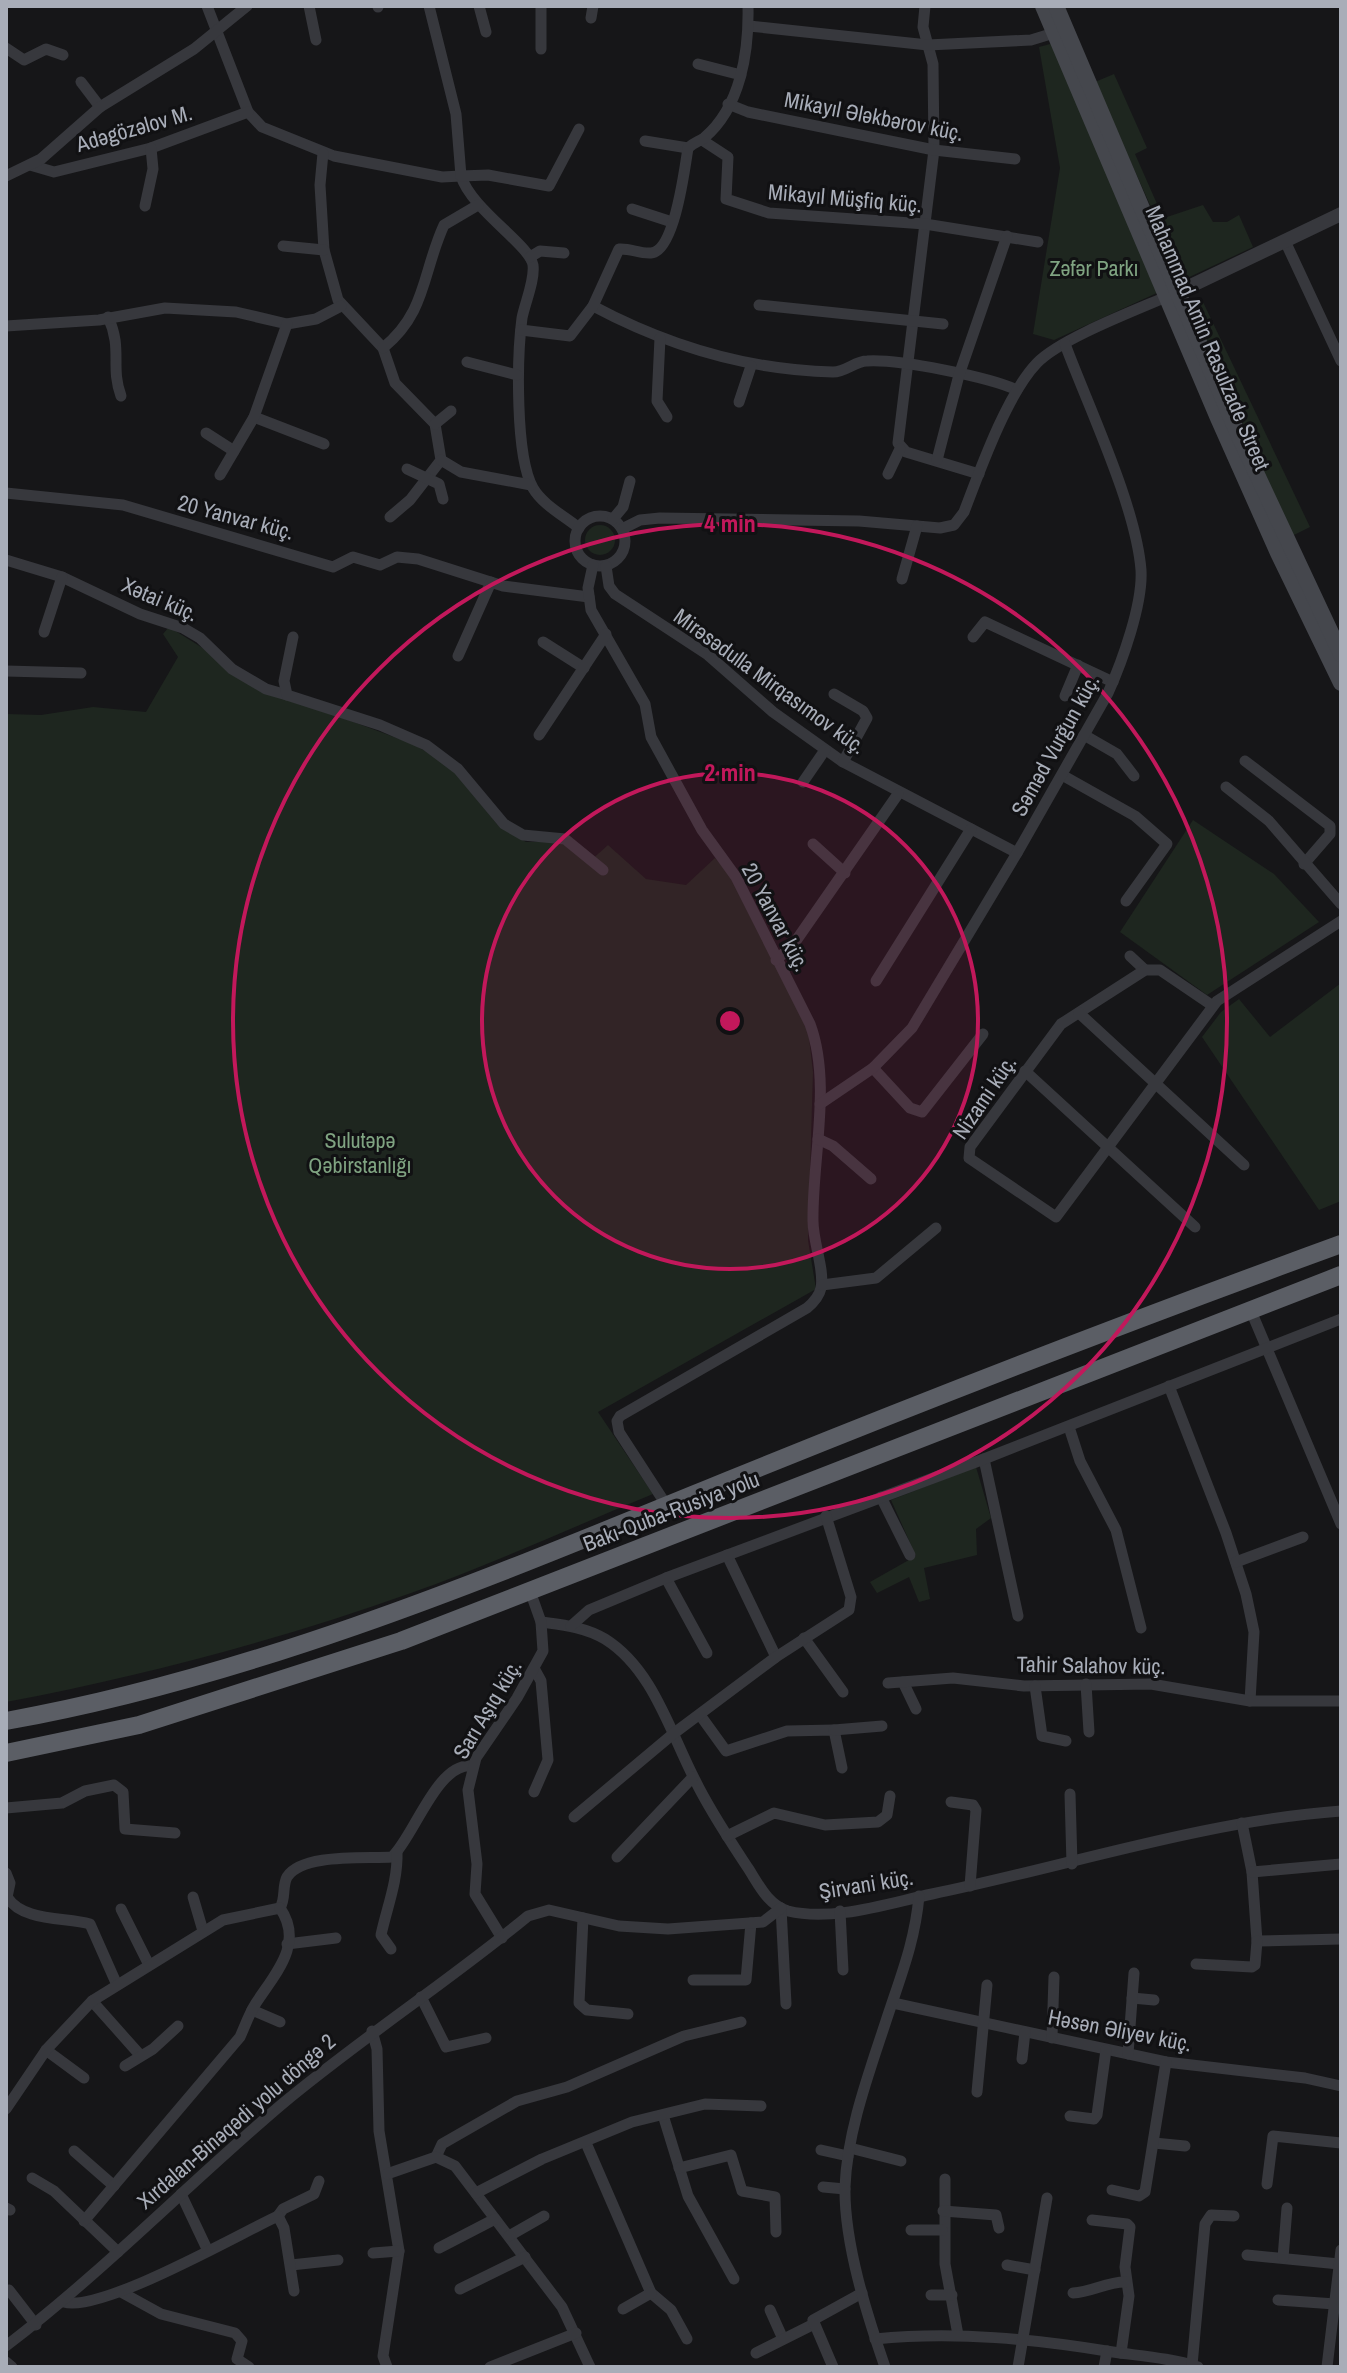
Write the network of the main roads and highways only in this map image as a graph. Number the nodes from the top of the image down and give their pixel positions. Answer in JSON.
{"nodes":[{"id":1,"x":1043,"y":6,"type":"edge"},
{"id":2,"x":1056,"y":6,"type":"edge"},
{"id":3,"x":1172,"y":294,"type":"junction"},
{"id":4,"x":1341,"y":654,"type":"edge"},
{"id":5,"x":1341,"y":683,"type":"edge"},
{"id":6,"x":1341,"y":1231,"type":"edge"},
{"id":7,"x":1341,"y":1244,"type":"edge"},
{"id":8,"x":1341,"y":1275,"type":"edge"},
{"id":9,"x":1240,"y":1281,"type":"junction"},
{"id":10,"x":1341,"y":1288,"type":"edge"},
{"id":11,"x":1251,"y":1311,"type":"junction"},
{"id":12,"x":6,"y":1721,"type":"edge"},
{"id":13,"x":6,"y":1753,"type":"edge"}],
"edges":[{"from":1,"to":3,"type":"main road","name":"Mahammad Amin Rasulzade Street"},
{"from":2,"to":3,"type":"main road","name":"Mahammad Amin Rasulzade Street"},
{"from":3,"to":4,"type":"main road","name":"Mahammad Amin Rasulzade Street"},
{"from":3,"to":5,"type":"main road","name":"Mahammad Amin Rasulzade Street"},
{"from":6,"to":9,"type":"highway"},
{"from":7,"to":9,"type":"highway","name":"Bakı-Quba-Rusiya yolu"},
{"from":8,"to":11,"type":"highway","name":"Bakı-Quba-Rusiya yolu"},
{"from":9,"to":12,"type":"highway","name":"Bakı-Quba-Rusiya yolu"},
{"from":10,"to":11,"type":"highway"},
{"from":11,"to":13,"type":"highway","name":"Bakı-Quba-Rusiya yolu"}]}
